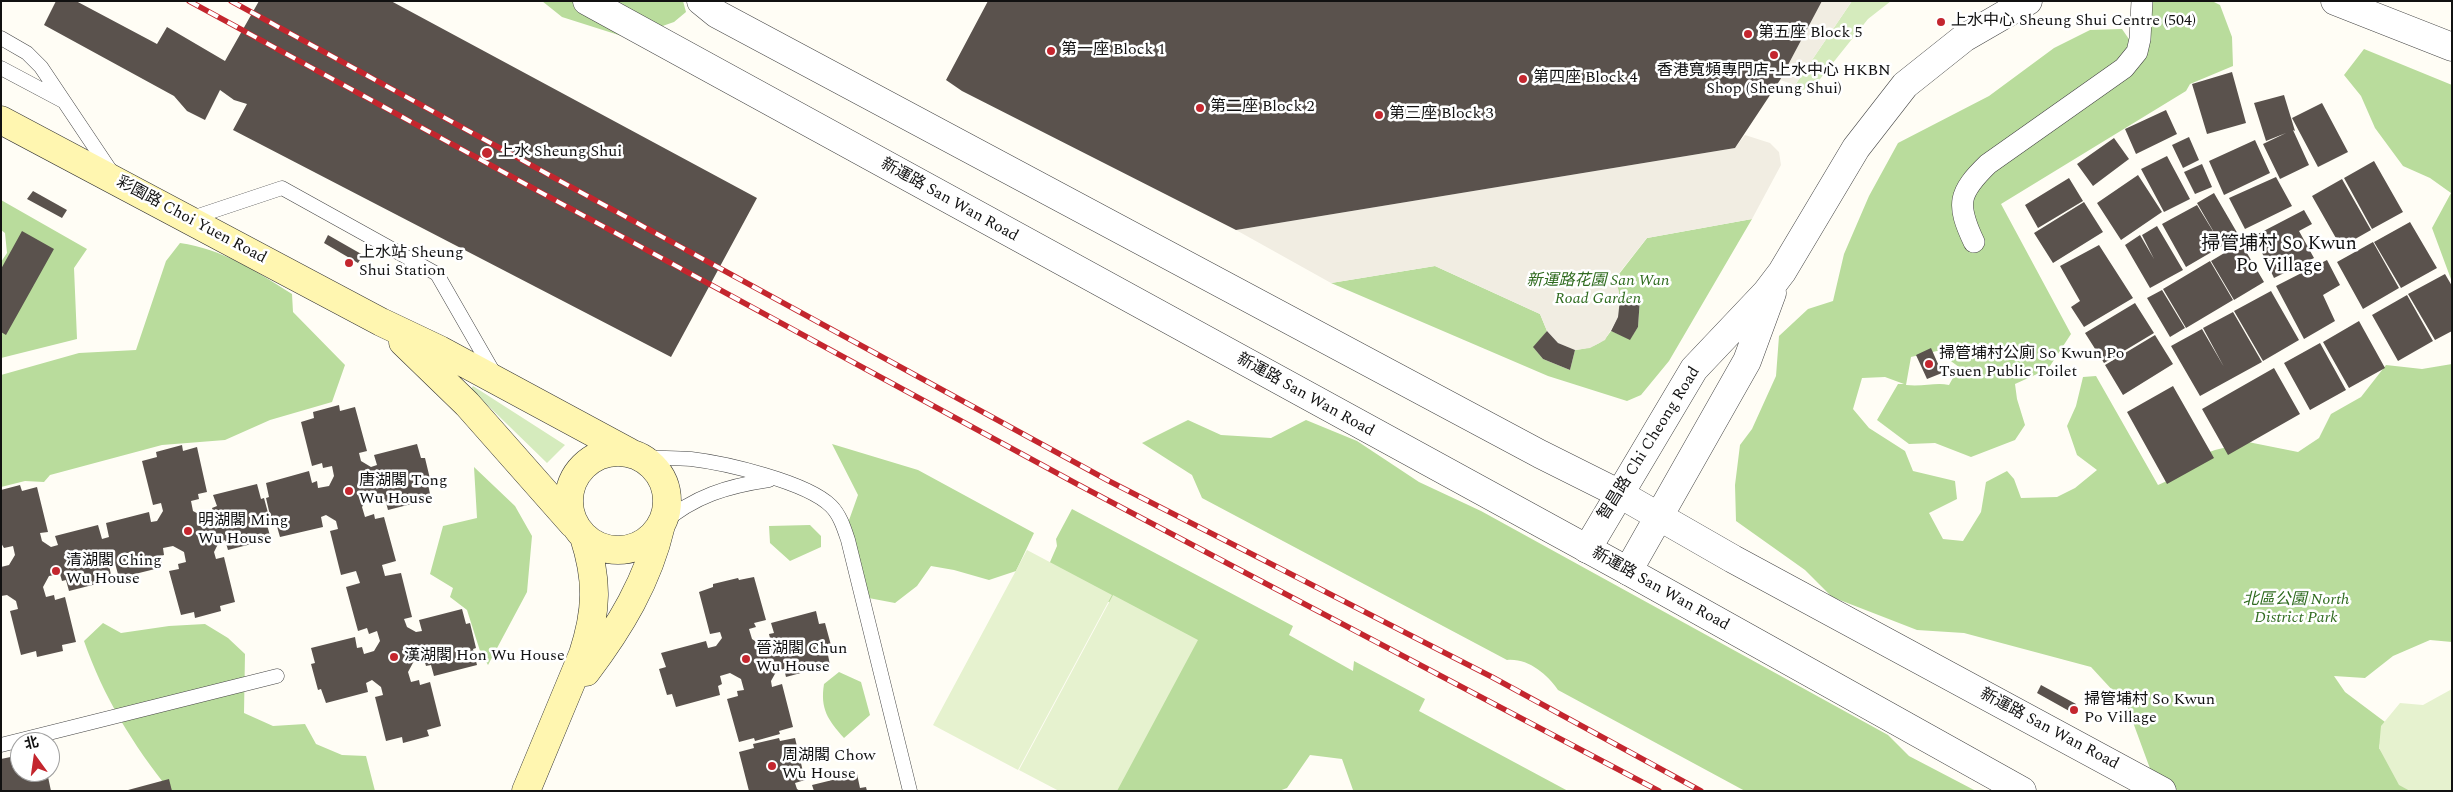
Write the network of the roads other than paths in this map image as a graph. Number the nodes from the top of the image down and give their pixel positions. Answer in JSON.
{"nodes":[{"id":1,"x":587,"y":1,"type":"edge"},
{"id":2,"x":701,"y":1,"type":"edge"},
{"id":3,"x":2028,"y":1,"type":"edge"},
{"id":4,"x":2142,"y":1,"type":"edge"},
{"id":5,"x":2335,"y":1,"type":"edge"},
{"id":6,"x":1,"y":38,"type":"edge"},
{"id":7,"x":2452,"y":47,"type":"edge"},
{"id":8,"x":1,"y":68,"type":"edge"},
{"id":9,"x":64,"y":101,"type":"junction"},
{"id":10,"x":1,"y":120,"type":"edge"},
{"id":11,"x":119,"y":183,"type":"junction"},
{"id":12,"x":188,"y":219,"type":"junction"},
{"id":13,"x":1974,"y":242,"type":"dead end"},
{"id":14,"x":1779,"y":275,"type":"junction"},
{"id":15,"x":381,"y":322,"type":"junction"},
{"id":16,"x":499,"y":383,"type":"junction"},
{"id":17,"x":635,"y":455,"type":"junction"},
{"id":18,"x":775,"y":479,"type":"junction"},
{"id":19,"x":1618,"y":493,"type":"junction"},
{"id":20,"x":1658,"y":517,"type":"junction"},
{"id":21,"x":662,"y":524,"type":"junction"},
{"id":22,"x":580,"y":532,"type":"junction"},
{"id":23,"x":1586,"y":549,"type":"junction"},
{"id":24,"x":1628,"y":572,"type":"junction"},
{"id":25,"x":277,"y":676,"type":"dead end"},
{"id":26,"x":566,"y":698,"type":"junction"},
{"id":27,"x":1,"y":744,"type":"edge"},
{"id":28,"x":526,"y":791,"type":"edge"},
{"id":29,"x":910,"y":791,"type":"edge"},
{"id":30,"x":2022,"y":791,"type":"edge"},
{"id":31,"x":2162,"y":791,"type":"edge"}],
"edges":[{"from":1,"to":23,"type":"street","name":"新運路 San Wan Road"},
{"from":2,"to":19,"type":"street","name":"新運路 San Wan Road"},
{"from":3,"to":14,"type":"street","name":"智昌路 Chi Cheong Road"},
{"from":4,"to":13,"type":"street"},
{"from":5,"to":7,"type":"street"},
{"from":6,"to":9,"type":"lane"},
{"from":8,"to":9,"type":"lane"},
{"from":9,"to":11,"type":"lane"},
{"from":10,"to":11,"type":"main road","name":"彩園路 Choi Yuen Road"},
{"from":11,"to":12,"type":"main road","name":"彩園路 Choi Yuen Road"},
{"from":12,"to":15,"type":"main road","name":"彩園路 Choi Yuen Road"},
{"from":12,"to":16,"type":"lane"},
{"from":14,"to":19,"type":"street","name":"智昌路 Chi Cheong Road"},
{"from":14,"to":20,"type":"street","name":"智昌路 Chi Cheong Road"},
{"from":15,"to":16,"type":"main road","name":"彩園路 Choi Yuen Road"},
{"from":15,"to":22,"type":"main road","name":"彩園路 Choi Yuen Road"},
{"from":16,"to":17,"type":"main road","name":"彩園路 Choi Yuen Road"},
{"from":17,"to":18,"type":"lane"},
{"from":17,"to":21,"type":"main road"},
{"from":17,"to":22,"type":"main road"},
{"from":18,"to":21,"type":"lane"},
{"from":18,"to":29,"type":"lane"},
{"from":19,"to":20,"type":"street","name":"新運路 San Wan Road"},
{"from":19,"to":23,"type":"street","name":"智昌路 Chi Cheong Road"},
{"from":20,"to":24,"type":"street","name":"智昌路 Chi Cheong Road"},
{"from":20,"to":31,"type":"street","name":"新運路 San Wan Road"},
{"from":21,"to":22,"type":"main road"},
{"from":21,"to":26,"type":"main road"},
{"from":22,"to":26,"type":"main road"},
{"from":23,"to":24,"type":"street","name":"新運路 San Wan Road"},
{"from":24,"to":30,"type":"street","name":"新運路 San Wan Road"},
{"from":25,"to":27,"type":"lane"},
{"from":26,"to":28,"type":"main road"}]}
